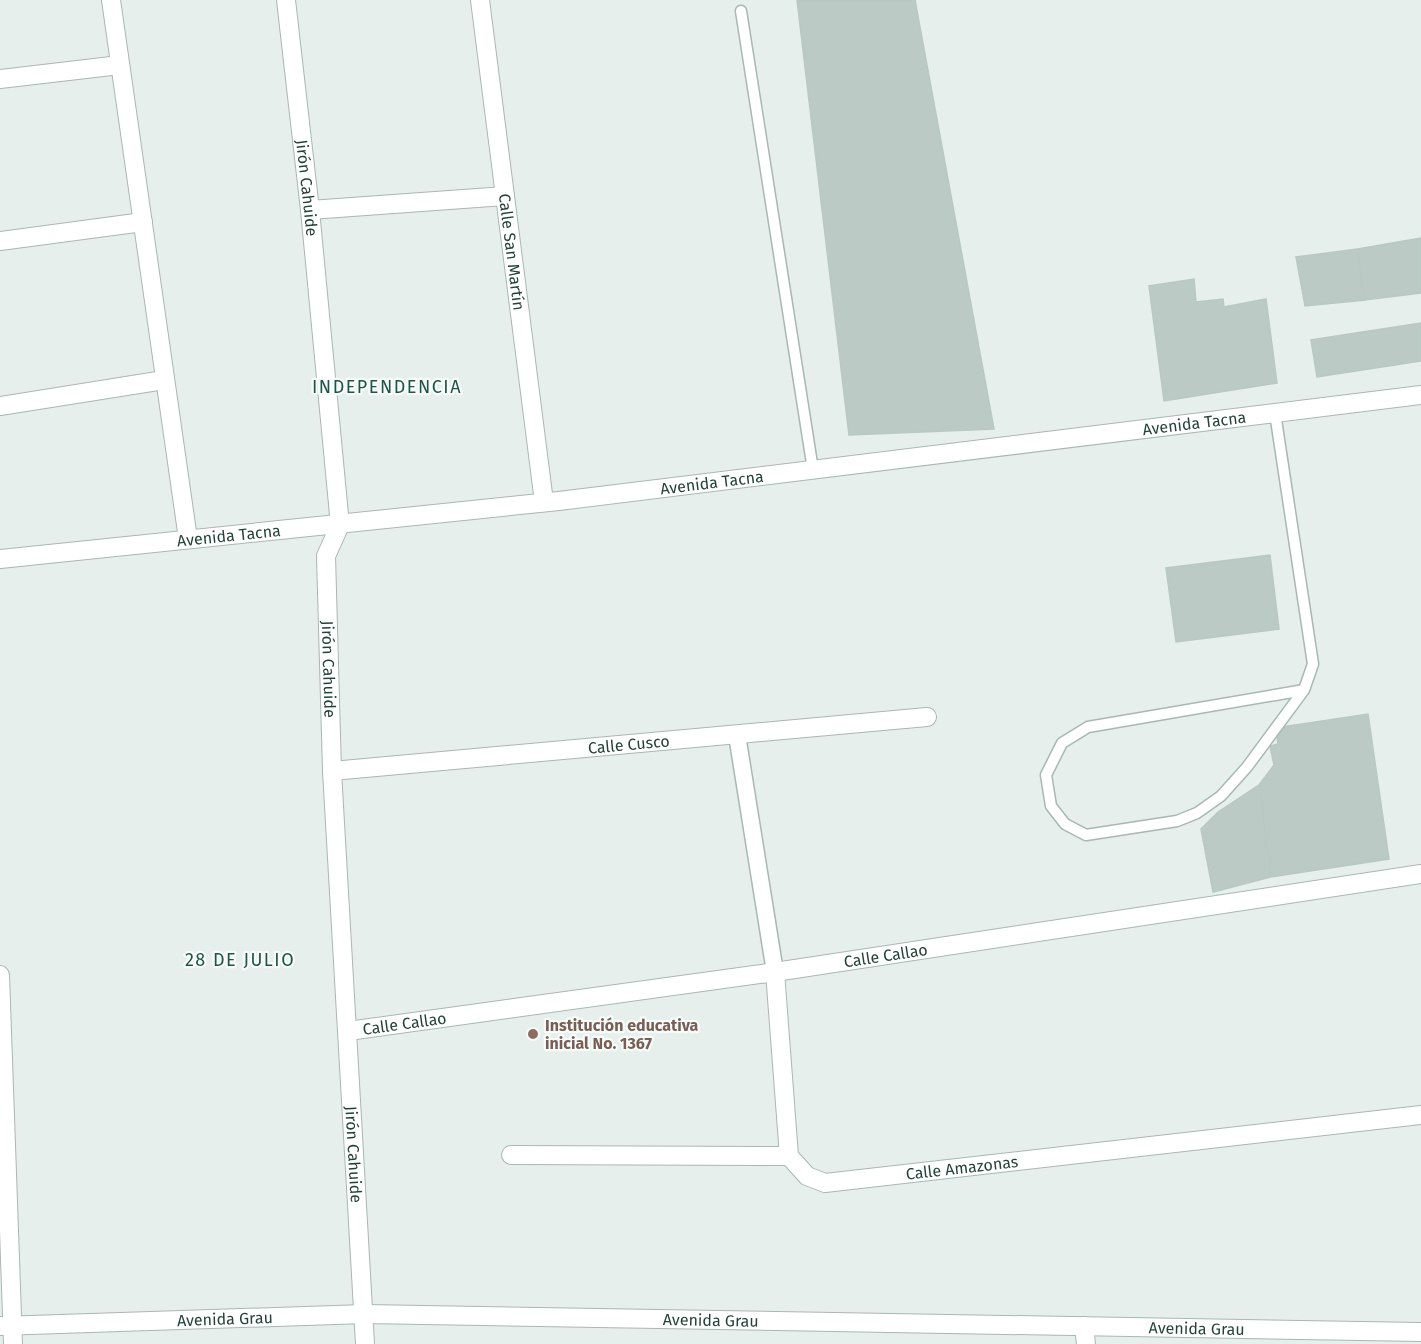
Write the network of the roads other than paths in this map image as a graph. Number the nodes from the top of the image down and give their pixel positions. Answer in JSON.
{"nodes":[{"id":1,"x":111,"y":0,"type":"edge"},
{"id":2,"x":286,"y":0,"type":"edge"},
{"id":3,"x":480,"y":0,"type":"edge"},
{"id":4,"x":741,"y":11,"type":"dead end"},
{"id":5,"x":120,"y":64,"type":"junction"},
{"id":6,"x":0,"y":80,"type":"edge"},
{"id":7,"x":505,"y":196,"type":"junction"},
{"id":8,"x":310,"y":210,"type":"junction"},
{"id":9,"x":143,"y":222,"type":"junction"},
{"id":10,"x":0,"y":241,"type":"edge"},
{"id":11,"x":164,"y":380,"type":"junction"},
{"id":12,"x":1421,"y":395,"type":"edge"},
{"id":13,"x":0,"y":406,"type":"edge"},
{"id":14,"x":1275,"y":413,"type":"junction"},
{"id":15,"x":813,"y":470,"type":"junction"},
{"id":16,"x":544,"y":502,"type":"junction"},
{"id":17,"x":340,"y":525,"type":"junction"},
{"id":18,"x":188,"y":539,"type":"junction"},
{"id":19,"x":0,"y":559,"type":"edge"},
{"id":20,"x":1305,"y":690,"type":"junction"},
{"id":21,"x":927,"y":717,"type":"dead end"},
{"id":22,"x":737,"y":735,"type":"junction"},
{"id":23,"x":332,"y":771,"type":"junction"},
{"id":24,"x":1421,"y":874,"type":"edge"},
{"id":25,"x":775,"y":972,"type":"junction"},
{"id":26,"x":0,"y":975,"type":"edge"},
{"id":27,"x":348,"y":1031,"type":"junction"},
{"id":28,"x":1421,"y":1115,"type":"edge"},
{"id":29,"x":511,"y":1155,"type":"dead end"},
{"id":30,"x":789,"y":1156,"type":"junction"},
{"id":31,"x":365,"y":1314,"type":"junction"},
{"id":32,"x":6,"y":1326,"type":"edge"},
{"id":33,"x":1421,"y":1332,"type":"edge"},
{"id":34,"x":1085,"y":1335,"type":"edge"},
{"id":35,"x":13,"y":1344,"type":"edge"},
{"id":36,"x":365,"y":1344,"type":"edge"}],
"edges":[{"from":1,"to":5,"type":"street"},
{"from":2,"to":8,"type":"street","name":"Jirón Cahuide"},
{"from":3,"to":7,"type":"street","name":"Calle San Martín"},
{"from":4,"to":15,"type":"lane"},
{"from":5,"to":6,"type":"street"},
{"from":5,"to":9,"type":"street"},
{"from":7,"to":8,"type":"street"},
{"from":7,"to":16,"type":"street","name":"Calle San Martín"},
{"from":8,"to":17,"type":"street","name":"Jirón Cahuide"},
{"from":9,"to":10,"type":"street"},
{"from":9,"to":11,"type":"street"},
{"from":11,"to":13,"type":"street"},
{"from":11,"to":18,"type":"street"},
{"from":12,"to":14,"type":"street","name":"Avenida Tacna"},
{"from":14,"to":15,"type":"street","name":"Avenida Tacna"},
{"from":14,"to":20,"type":"lane"},
{"from":15,"to":16,"type":"street","name":"Avenida Tacna"},
{"from":16,"to":17,"type":"street","name":"Avenida Tacna"},
{"from":17,"to":18,"type":"street","name":"Avenida Tacna"},
{"from":17,"to":23,"type":"street","name":"Jirón Cahuide"},
{"from":18,"to":19,"type":"street","name":"Avenida Tacna"},
{"from":20,"to":20,"type":"lane"},
{"from":21,"to":22,"type":"street","name":"Calle Cusco"},
{"from":22,"to":23,"type":"street","name":"Calle Cusco"},
{"from":22,"to":25,"type":"street"},
{"from":23,"to":27,"type":"street","name":"Jirón Cahuide"},
{"from":24,"to":25,"type":"street","name":"Calle Callao"},
{"from":25,"to":27,"type":"street","name":"Calle Callao"},
{"from":25,"to":30,"type":"street"},
{"from":26,"to":32,"type":"street"},
{"from":27,"to":31,"type":"street","name":"Jirón Cahuide"},
{"from":28,"to":30,"type":"street","name":"Calle Amazonas"},
{"from":29,"to":30,"type":"street"},
{"from":31,"to":32,"type":"street","name":"Avenida Grau"},
{"from":31,"to":34,"type":"street","name":"Avenida Grau"},
{"from":31,"to":36,"type":"street","name":"Jirón Cahuide"},
{"from":32,"to":35,"type":"street"},
{"from":33,"to":34,"type":"street","name":"Avenida Grau"}]}
